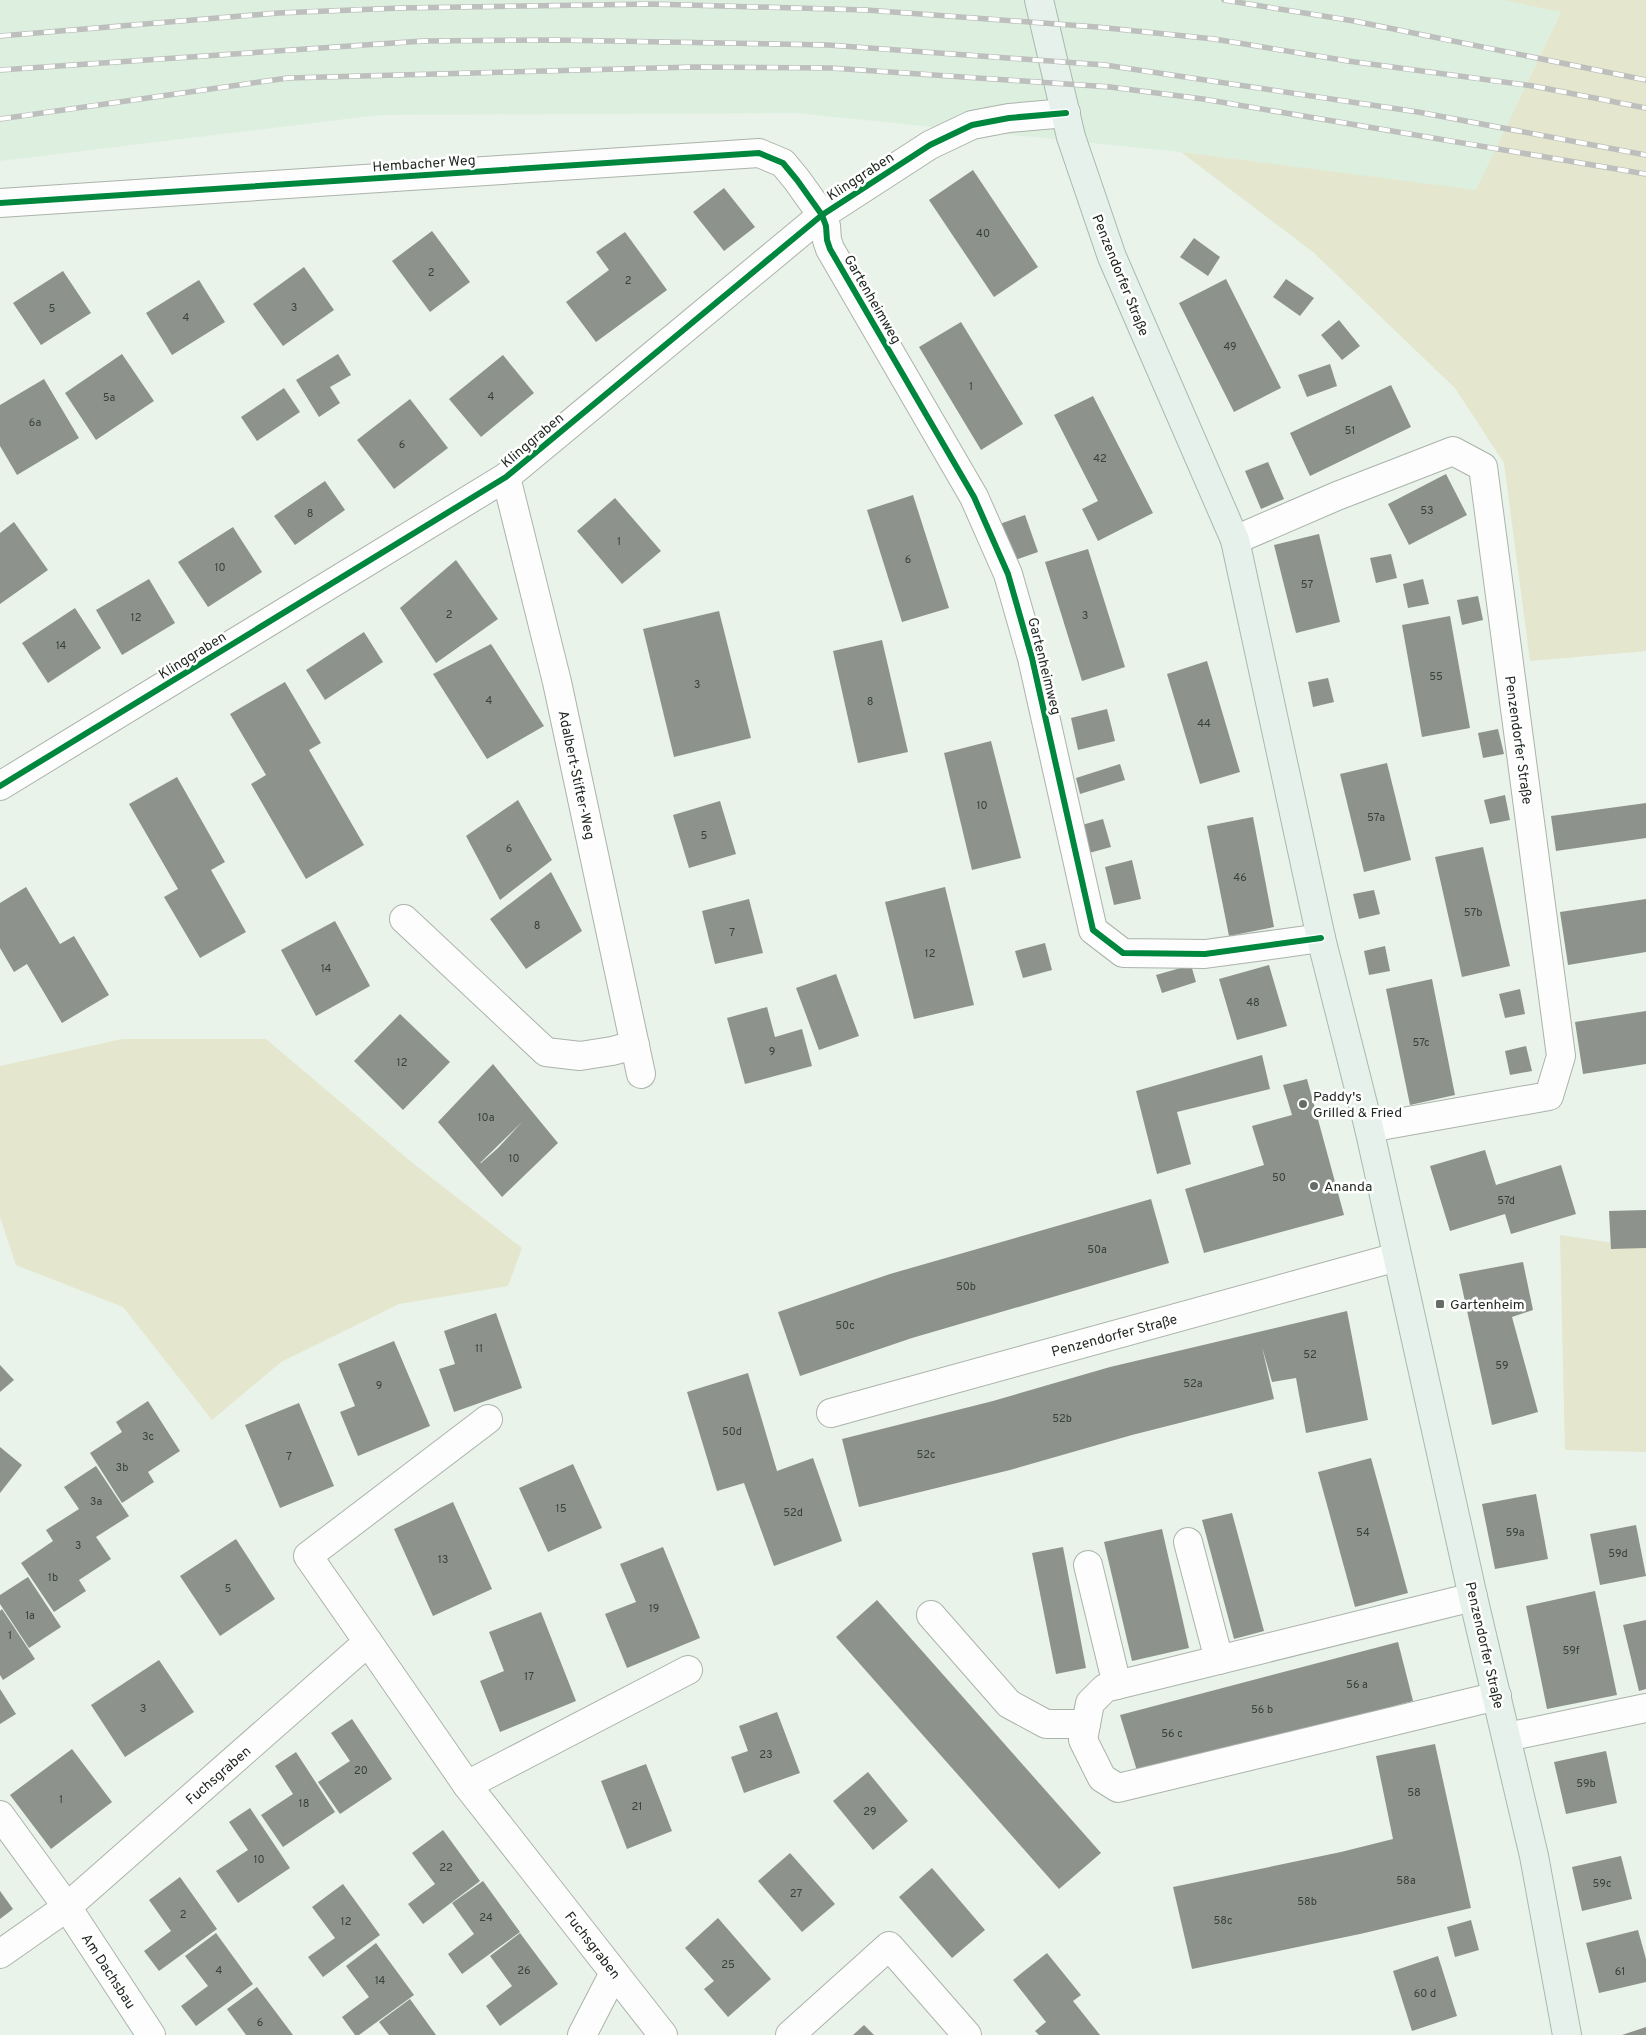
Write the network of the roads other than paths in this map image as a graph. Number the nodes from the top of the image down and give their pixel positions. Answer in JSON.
{"nodes":[{"id":1,"x":1039,"y":0,"type":"edge"},
{"id":2,"x":1066,"y":113,"type":"junction"},
{"id":3,"x":0,"y":203,"type":"edge"},
{"id":4,"x":822,"y":215,"type":"junction"},
{"id":5,"x":506,"y":477,"type":"junction"},
{"id":6,"x":1234,"y":540,"type":"junction"},
{"id":7,"x":0,"y":786,"type":"edge"},
{"id":8,"x":404,"y":919,"type":"dead end"},
{"id":9,"x":1321,"y":938,"type":"junction"},
{"id":10,"x":635,"y":1045,"type":"junction"},
{"id":11,"x":641,"y":1074,"type":"dead end"},
{"id":12,"x":1369,"y":1128,"type":"junction"},
{"id":13,"x":1397,"y":1256,"type":"junction"},
{"id":14,"x":831,"y":1413,"type":"dead end"},
{"id":15,"x":488,"y":1419,"type":"dead end"},
{"id":16,"x":1188,"y":1542,"type":"dead end"},
{"id":17,"x":1088,"y":1565,"type":"dead end"},
{"id":18,"x":1473,"y":1596,"type":"junction"},
{"id":19,"x":931,"y":1615,"type":"dead end"},
{"id":20,"x":368,"y":1642,"type":"junction"},
{"id":21,"x":1219,"y":1660,"type":"junction"},
{"id":22,"x":688,"y":1670,"type":"dead end"},
{"id":23,"x":1118,"y":1685,"type":"junction"},
{"id":24,"x":1497,"y":1696,"type":"junction"},
{"id":25,"x":1646,"y":1708,"type":"edge"},
{"id":26,"x":1086,"y":1724,"type":"junction"},
{"id":27,"x":1507,"y":1737,"type":"junction"},
{"id":28,"x":467,"y":1785,"type":"junction"},
{"id":29,"x":0,"y":1814,"type":"edge"},
{"id":30,"x":67,"y":1907,"type":"junction"},
{"id":31,"x":0,"y":1954,"type":"edge"},
{"id":32,"x":614,"y":1973,"type":"junction"},
{"id":33,"x":151,"y":2035,"type":"edge"},
{"id":34,"x":582,"y":2035,"type":"edge"},
{"id":35,"x":663,"y":2035,"type":"edge"},
{"id":36,"x":790,"y":2035,"type":"edge"},
{"id":37,"x":967,"y":2035,"type":"edge"},
{"id":38,"x":1567,"y":2035,"type":"edge"}],
"edges":[{"from":1,"to":2,"type":"main road","name":"Penzendorfer Straße"},
{"from":2,"to":4,"type":"street","name":"Klinggraben"},
{"from":2,"to":6,"type":"main road","name":"Penzendorfer Straße"},
{"from":3,"to":4,"type":"street","name":"Hembacher Weg"},
{"from":4,"to":5,"type":"street","name":"Klinggraben"},
{"from":4,"to":9,"type":"street","name":"Gartenheimweg"},
{"from":5,"to":7,"type":"street","name":"Klinggraben"},
{"from":5,"to":10,"type":"street","name":"Adalbert-Stifter-Weg"},
{"from":6,"to":9,"type":"main road","name":"Penzendorfer Straße"},
{"from":6,"to":12,"type":"street","name":"Penzendorfer Straße"},
{"from":8,"to":10,"type":"street"},
{"from":9,"to":12,"type":"main road","name":"Penzendorfer Straße"},
{"from":10,"to":11,"type":"street","name":"Adalbert-Stifter-Weg"},
{"from":12,"to":13,"type":"main road","name":"Penzendorfer Straße"},
{"from":13,"to":14,"type":"street","name":"Penzendorfer Straße"},
{"from":13,"to":18,"type":"main road","name":"Penzendorfer Straße"},
{"from":15,"to":20,"type":"street","name":"Fuchsgraben"},
{"from":16,"to":21,"type":"street"},
{"from":17,"to":23,"type":"street"},
{"from":18,"to":21,"type":"street"},
{"from":18,"to":24,"type":"main road","name":"Penzendorfer Straße"},
{"from":19,"to":26,"type":"street"},
{"from":20,"to":28,"type":"street","name":"Fuchsgraben"},
{"from":20,"to":30,"type":"street","name":"Fuchsgraben"},
{"from":21,"to":23,"type":"street"},
{"from":22,"to":28,"type":"street"},
{"from":23,"to":26,"type":"street"},
{"from":24,"to":26,"type":"street"},
{"from":24,"to":27,"type":"main road","name":"Penzendorfer Straße"},
{"from":25,"to":27,"type":"street"},
{"from":27,"to":38,"type":"main road","name":"Penzendorfer Straße"},
{"from":28,"to":32,"type":"street","name":"Fuchsgraben"},
{"from":29,"to":30,"type":"street","name":"Am Dachsbau"},
{"from":30,"to":31,"type":"street","name":"Fuchsgraben"},
{"from":30,"to":33,"type":"street","name":"Am Dachsbau"},
{"from":32,"to":34,"type":"street"},
{"from":32,"to":35,"type":"street","name":"Fuchsgraben"},
{"from":36,"to":37,"type":"street"}]}
